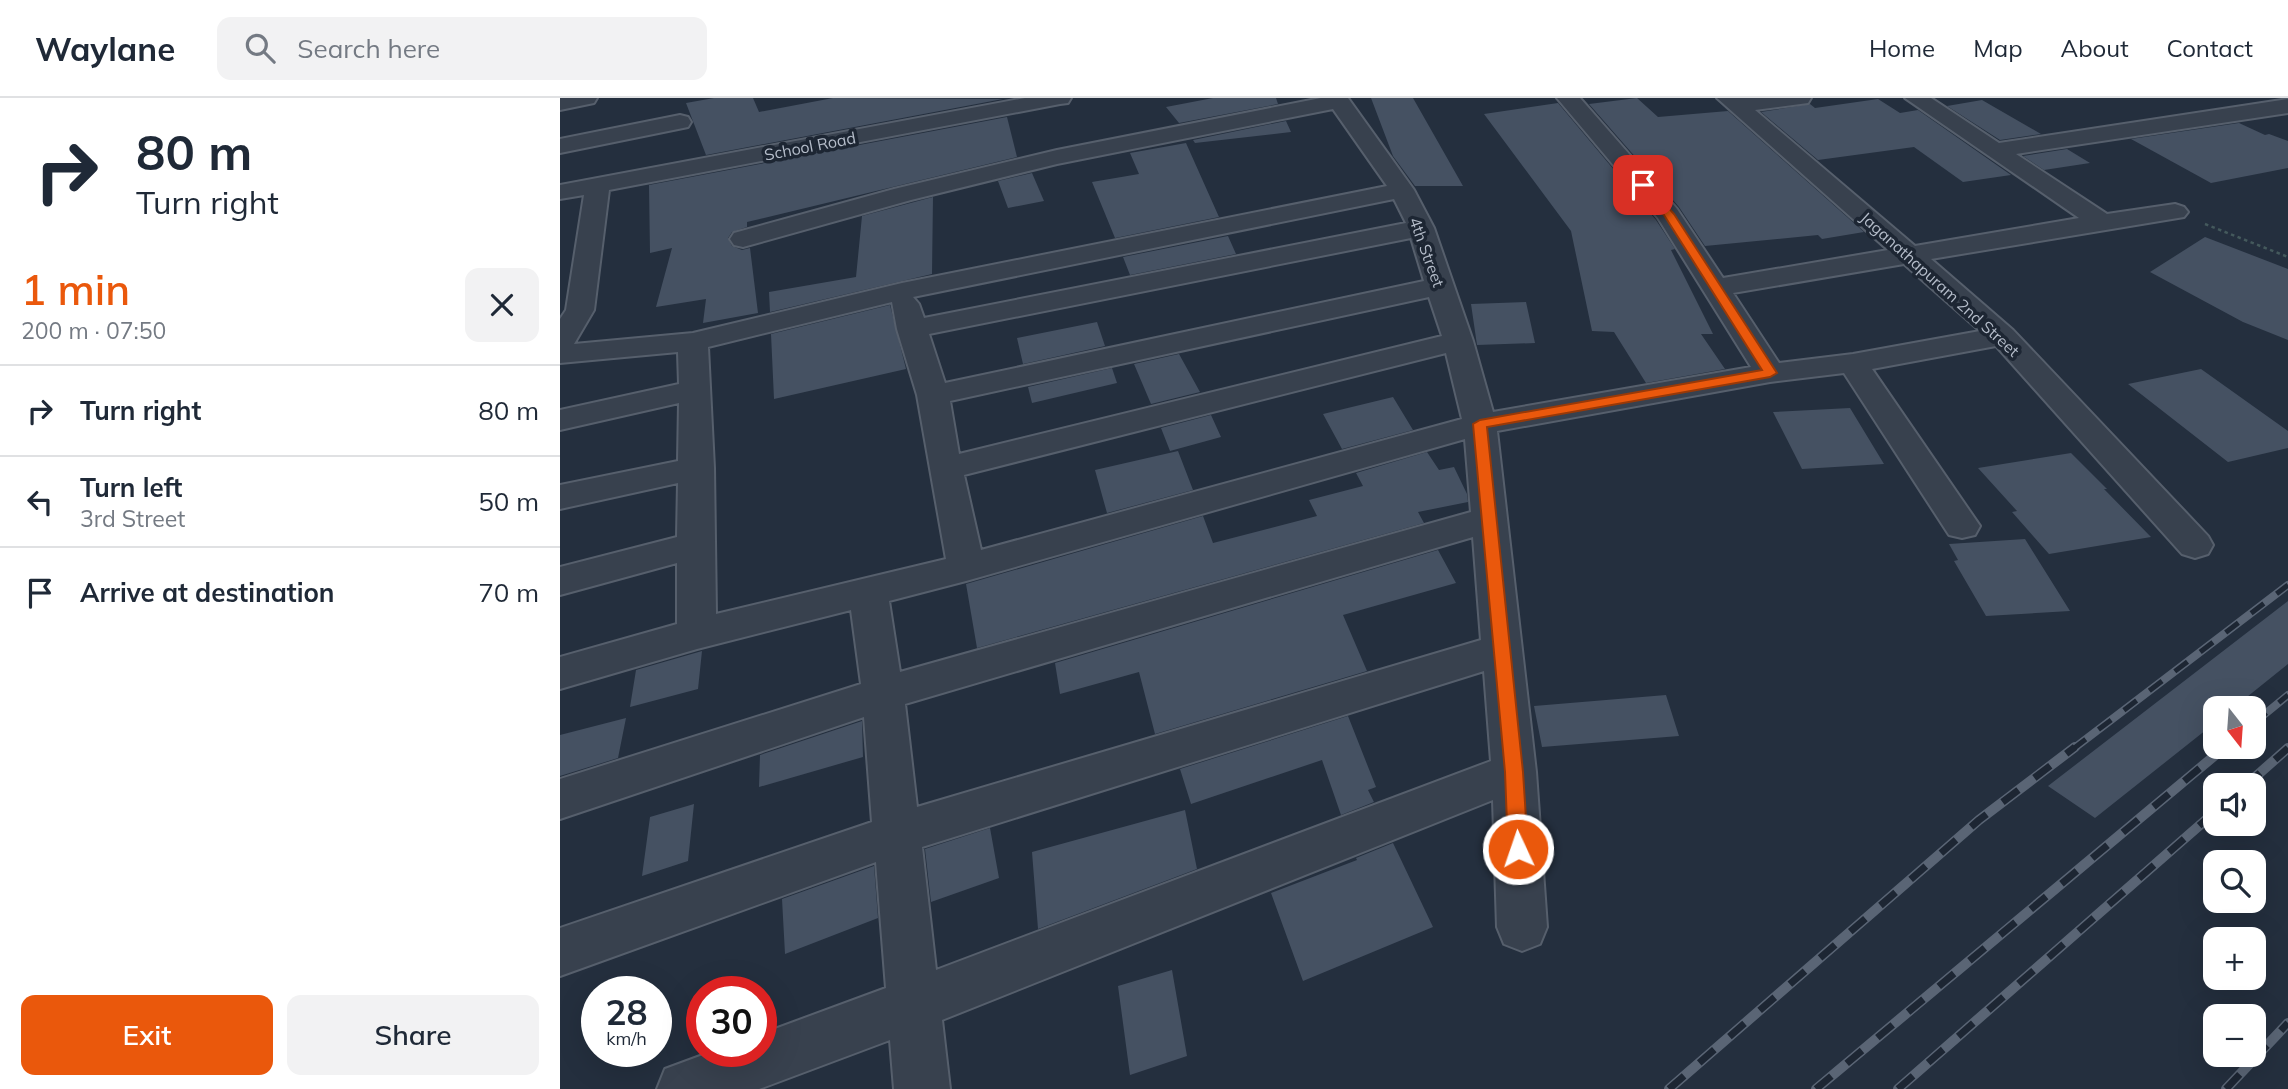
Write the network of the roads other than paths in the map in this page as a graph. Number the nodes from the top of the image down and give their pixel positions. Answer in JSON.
{"nodes":[{"id":1,"x":586,"y":98,"type":"edge"},
{"id":2,"x":674,"y":98,"type":"edge"},
{"id":3,"x":1060,"y":98,"type":"edge"},
{"id":4,"x":1568,"y":98,"type":"edge"},
{"id":5,"x":1800,"y":98,"type":"edge"},
{"id":6,"x":1916,"y":98,"type":"edge"},
{"id":7,"x":1338,"y":100,"type":"edge"},
{"id":8,"x":1022,"y":101,"type":"edge"},
{"id":9,"x":1733,"y":102,"type":"edge"},
{"id":10,"x":560,"y":103,"type":"edge"},
{"id":11,"x":2288,"y":106,"type":"edge"},
{"id":12,"x":680,"y":122,"type":"junction"},
{"id":13,"x":560,"y":146,"type":"edge"},
{"id":14,"x":1996,"y":150,"type":"junction"},
{"id":15,"x":698,"y":167,"type":"junction"},
{"id":16,"x":598,"y":184,"type":"junction"},
{"id":17,"x":1402,"y":190,"type":"junction"},
{"id":18,"x":560,"y":192,"type":"edge"},
{"id":19,"x":2175,"y":212,"type":"road end"},
{"id":20,"x":2102,"y":222,"type":"junction"},
{"id":21,"x":1421,"y":228,"type":"junction"},
{"id":22,"x":743,"y":239,"type":"dead end"},
{"id":23,"x":590,"y":242,"type":"junction"},
{"id":24,"x":560,"y":247,"type":"edge"},
{"id":25,"x":1908,"y":256,"type":"junction"},
{"id":26,"x":1440,"y":286,"type":"junction"},
{"id":27,"x":573,"y":287,"type":"edge"},
{"id":28,"x":1716,"y":288,"type":"junction"},
{"id":29,"x":902,"y":291,"type":"junction"},
{"id":30,"x":912,"y":329,"type":"junction"},
{"id":31,"x":2003,"y":336,"type":"junction"},
{"id":32,"x":1458,"y":341,"type":"junction"},
{"id":33,"x":560,"y":342,"type":"edge"},
{"id":34,"x":693,"y":342,"type":"junction"},
{"id":35,"x":560,"y":354,"type":"edge"},
{"id":36,"x":1853,"y":363,"type":"junction"},
{"id":37,"x":1770,"y":373,"type":"junction"},
{"id":38,"x":695,"y":390,"type":"junction"},
{"id":39,"x":933,"y":395,"type":"junction"},
{"id":40,"x":560,"y":420,"type":"edge"},
{"id":41,"x":1480,"y":424,"type":"junction"},
{"id":42,"x":697,"y":468,"type":"junction"},
{"id":43,"x":945,"y":469,"type":"junction"},
{"id":44,"x":560,"y":497,"type":"edge"},
{"id":45,"x":1490,"y":519,"type":"junction"},
{"id":46,"x":1962,"y":526,"type":"dead end"},
{"id":47,"x":2195,"y":545,"type":"dead end"},
{"id":48,"x":694,"y":546,"type":"junction"},
{"id":49,"x":966,"y":568,"type":"junction"},
{"id":50,"x":560,"y":581,"type":"edge"},
{"id":51,"x":868,"y":592,"type":"junction"},
{"id":52,"x":697,"y":634,"type":"junction"},
{"id":53,"x":1501,"y":650,"type":"junction"},
{"id":54,"x":560,"y":673,"type":"edge"},
{"id":55,"x":883,"y":694,"type":"junction"},
{"id":56,"x":1514,"y":772,"type":"junction"},
{"id":57,"x":560,"y":799,"type":"edge"},
{"id":58,"x":897,"y":834,"type":"junction"},
{"id":59,"x":1522,"y":926,"type":"dead end"},
{"id":60,"x":560,"y":952,"type":"edge"},
{"id":61,"x":915,"y":1004,"type":"junction"},
{"id":62,"x":685,"y":1089,"type":"edge"},
{"id":63,"x":922,"y":1089,"type":"edge"}],
"edges":[{"from":1,"to":10,"type":"street"},
{"from":2,"to":12,"type":"street"},
{"from":3,"to":8,"type":"street","name":"School Road"},
{"from":4,"to":28,"type":"street"},
{"from":5,"to":9,"type":"street"},
{"from":6,"to":14,"type":"street"},
{"from":7,"to":17,"type":"street","name":"4th Street"},
{"from":7,"to":22,"type":"street"},
{"from":8,"to":15,"type":"street","name":"School Road"},
{"from":9,"to":25,"type":"street","name":"Jaganathapuram 2nd Street"},
{"from":11,"to":14,"type":"street"},
{"from":12,"to":13,"type":"street"},
{"from":12,"to":15,"type":"street"},
{"from":14,"to":20,"type":"street"},
{"from":15,"to":16,"type":"street","name":"School Road"},
{"from":16,"to":18,"type":"street","name":"School Road"},
{"from":16,"to":23,"type":"street"},
{"from":17,"to":21,"type":"street","name":"4th Street"},
{"from":17,"to":29,"type":"street"},
{"from":19,"to":20,"type":"street"},
{"from":20,"to":25,"type":"street"},
{"from":21,"to":26,"type":"street","name":"4th Street"},
{"from":21,"to":30,"type":"street"},
{"from":23,"to":24,"type":"street"},
{"from":23,"to":27,"type":"street"},
{"from":25,"to":28,"type":"street"},
{"from":25,"to":31,"type":"street","name":"Jaganathapuram 2nd Street"},
{"from":26,"to":32,"type":"street","name":"4th Street"},
{"from":26,"to":39,"type":"street"},
{"from":27,"to":33,"type":"street"},
{"from":28,"to":37,"type":"street"},
{"from":29,"to":30,"type":"street"},
{"from":29,"to":34,"type":"street"},
{"from":30,"to":39,"type":"street"},
{"from":31,"to":36,"type":"street"},
{"from":31,"to":47,"type":"street","name":"Jaganathapuram 2nd Street"},
{"from":32,"to":41,"type":"street","name":"4th Street"},
{"from":32,"to":43,"type":"street"},
{"from":34,"to":35,"type":"street"},
{"from":34,"to":38,"type":"street"},
{"from":36,"to":37,"type":"street"},
{"from":36,"to":46,"type":"street"},
{"from":37,"to":41,"type":"street"},
{"from":38,"to":40,"type":"street"},
{"from":38,"to":42,"type":"street"},
{"from":39,"to":43,"type":"street"},
{"from":41,"to":45,"type":"street","name":"4th Street"},
{"from":41,"to":49,"type":"street"},
{"from":42,"to":44,"type":"street"},
{"from":42,"to":48,"type":"street"},
{"from":43,"to":49,"type":"street"},
{"from":45,"to":53,"type":"street","name":"4th Street"},
{"from":45,"to":55,"type":"street"},
{"from":48,"to":50,"type":"street"},
{"from":48,"to":52,"type":"street"},
{"from":49,"to":51,"type":"street"},
{"from":51,"to":52,"type":"street"},
{"from":51,"to":55,"type":"street"},
{"from":52,"to":54,"type":"street"},
{"from":53,"to":56,"type":"street","name":"4th Street"},
{"from":53,"to":58,"type":"street"},
{"from":55,"to":57,"type":"street"},
{"from":55,"to":58,"type":"street"},
{"from":56,"to":59,"type":"street","name":"4th Street"},
{"from":56,"to":61,"type":"street"},
{"from":58,"to":60,"type":"street"},
{"from":58,"to":61,"type":"street"},
{"from":61,"to":62,"type":"street"},
{"from":61,"to":63,"type":"street"}]}
